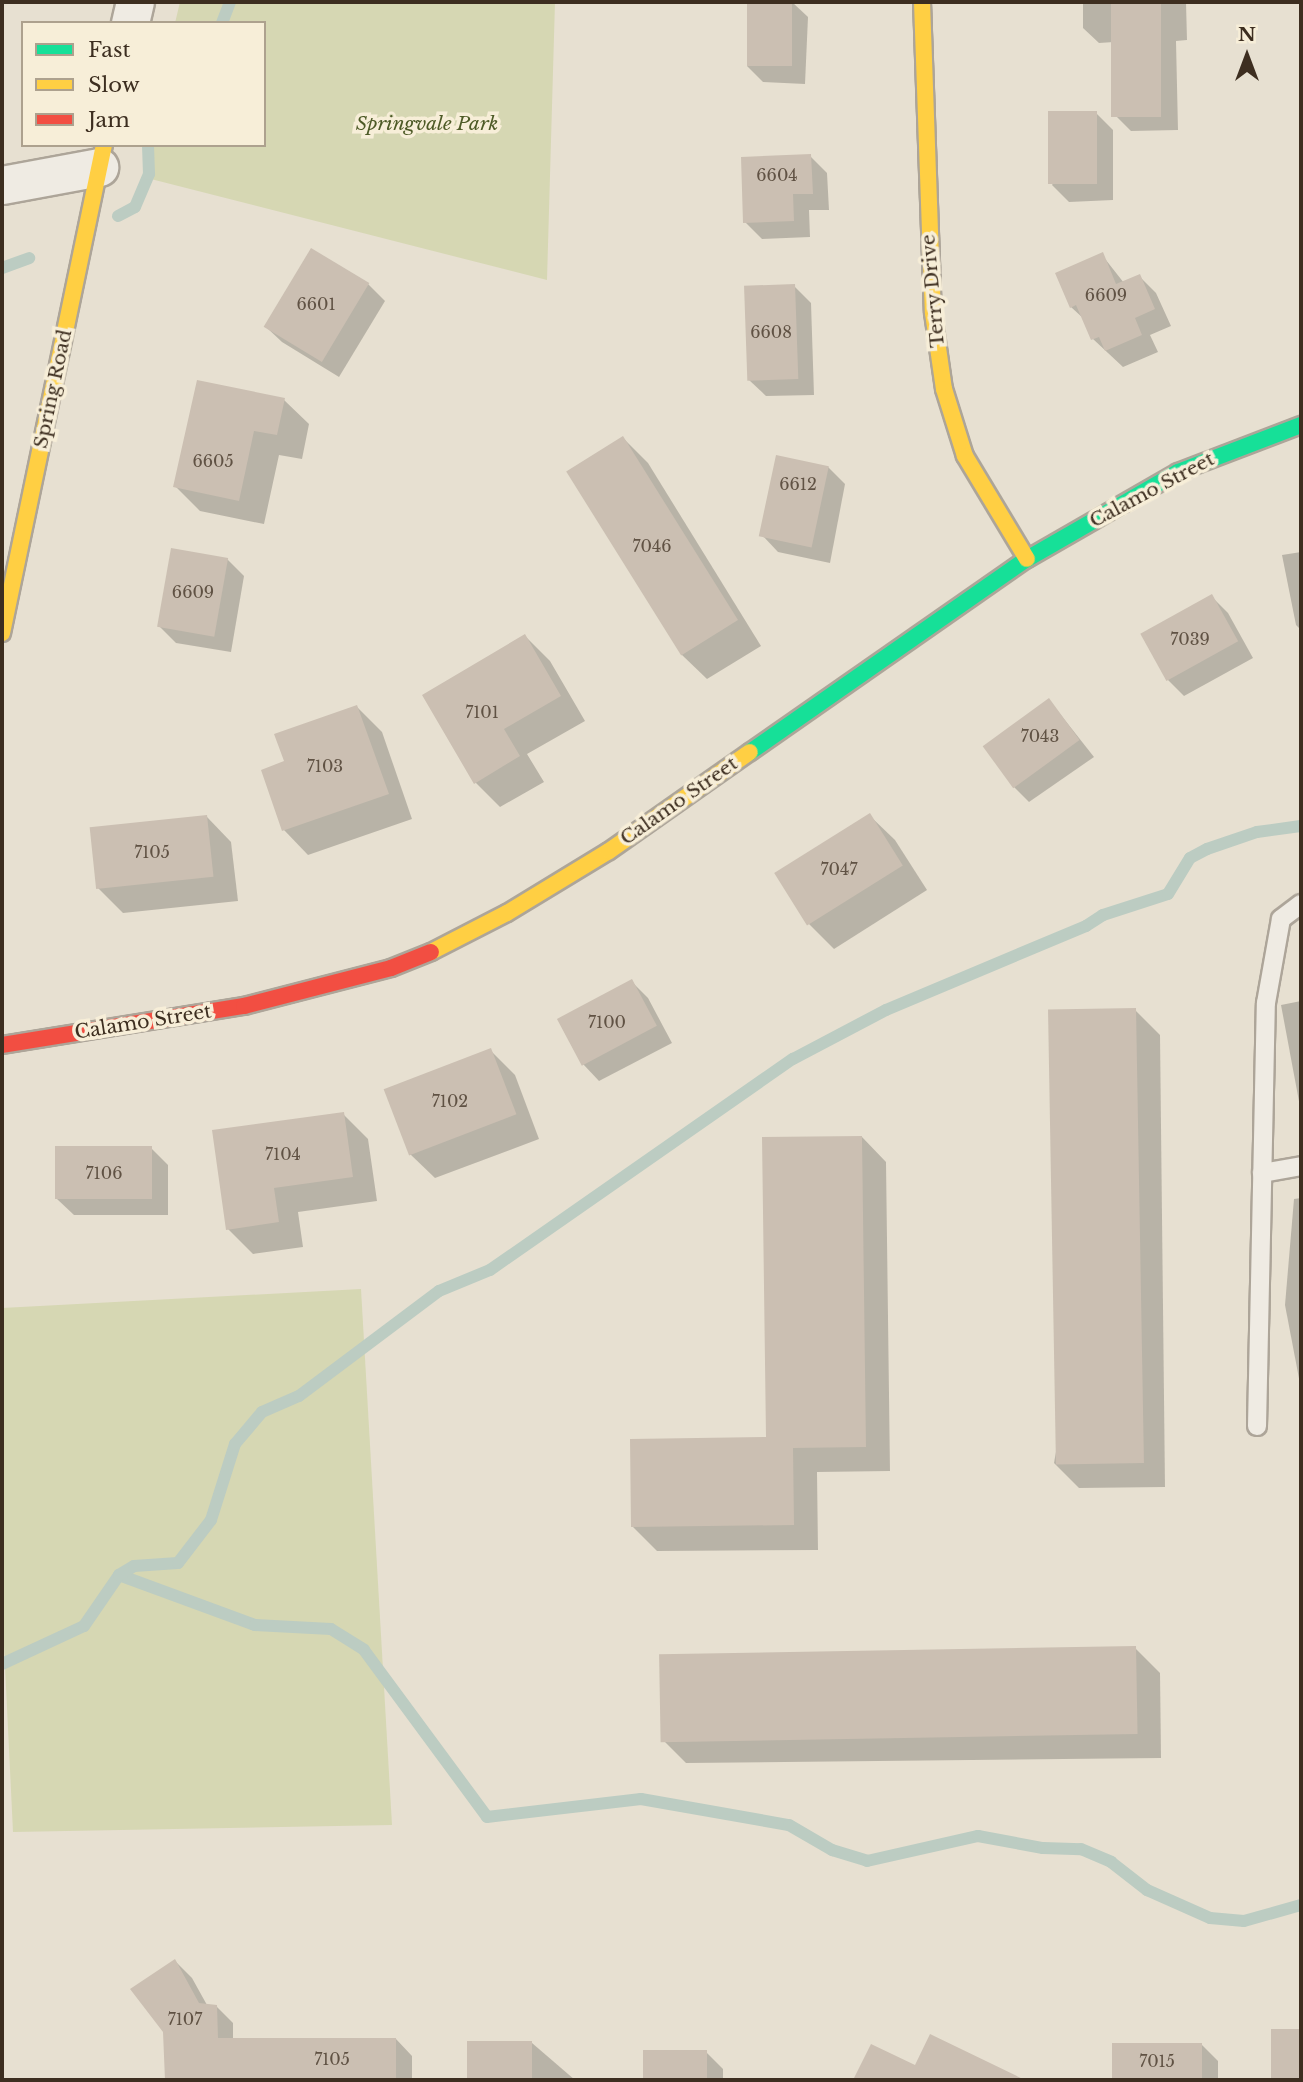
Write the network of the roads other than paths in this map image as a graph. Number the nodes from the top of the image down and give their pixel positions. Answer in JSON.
{"nodes":[{"id":1,"x":135,"y":2,"type":"edge"},
{"id":2,"x":922,"y":2,"type":"edge"},
{"id":3,"x":130,"y":21,"type":"edge"},
{"id":4,"x":102,"y":156,"type":"edge"},
{"id":5,"x":2,"y":184,"type":"edge"},
{"id":6,"x":1301,"y":425,"type":"edge"},
{"id":7,"x":1027,"y":559,"type":"junction"},
{"id":8,"x":2,"y":634,"type":"edge"},
{"id":9,"x":1301,"y":904,"type":"edge"},
{"id":10,"x":2,"y":1045,"type":"edge"},
{"id":11,"x":1301,"y":1166,"type":"edge"},
{"id":12,"x":1262,"y":1174,"type":"junction"},
{"id":13,"x":1257,"y":1426,"type":"dead end"}],
"edges":[{"from":1,"to":3,"type":"street"},
{"from":2,"to":7,"type":"street","name":"Terry Drive"},
{"from":4,"to":5,"type":"street"},
{"from":4,"to":8,"type":"street","name":"Spring Road"},
{"from":6,"to":7,"type":"street","name":"Calamo Street"},
{"from":7,"to":10,"type":"street","name":"Calamo Street"},
{"from":9,"to":12,"type":"lane"},
{"from":11,"to":12,"type":"lane"},
{"from":12,"to":13,"type":"lane"}]}
